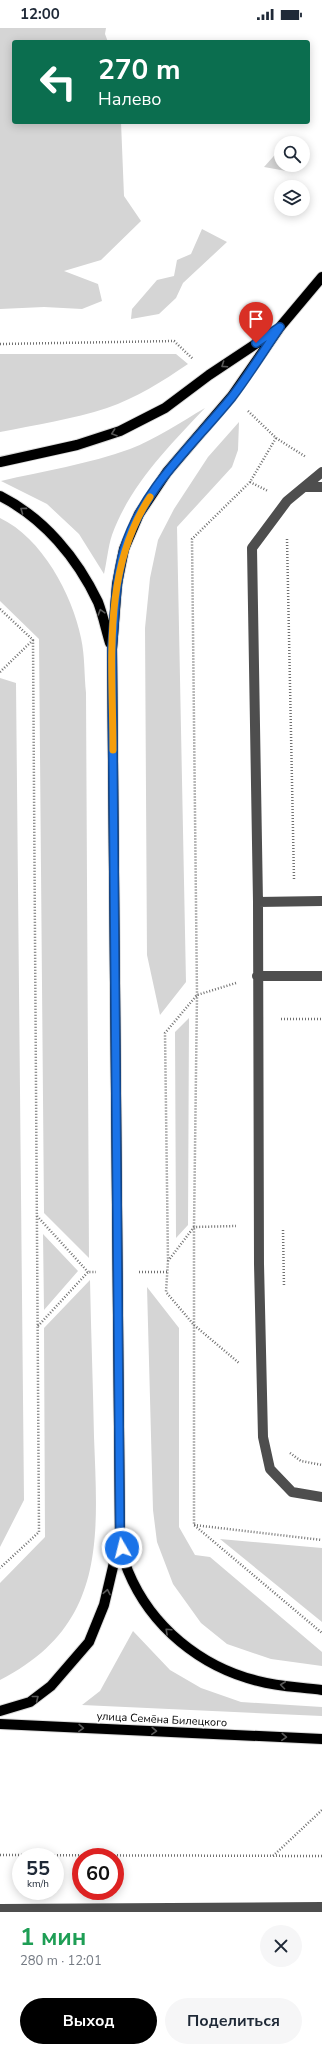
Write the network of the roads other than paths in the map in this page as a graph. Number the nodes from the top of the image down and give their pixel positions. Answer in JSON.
{"nodes":[{"id":1,"x":322,"y":277,"type":"edge"},
{"id":2,"x":280,"y":327,"type":"junction"},
{"id":3,"x":0,"y":462,"type":"edge"},
{"id":4,"x":322,"y":472,"type":"edge"},
{"id":5,"x":322,"y":487,"type":"edge"},
{"id":6,"x":304,"y":488,"type":"junction"},
{"id":7,"x":0,"y":496,"type":"edge"},
{"id":8,"x":112,"y":649,"type":"junction"},
{"id":9,"x":258,"y":902,"type":"junction"},
{"id":10,"x":322,"y":902,"type":"edge"},
{"id":11,"x":257,"y":976,"type":"junction"},
{"id":12,"x":322,"y":976,"type":"edge"},
{"id":13,"x":322,"y":1497,"type":"edge"},
{"id":14,"x":120,"y":1537,"type":"junction"},
{"id":15,"x":322,"y":1690,"type":"edge"},
{"id":16,"x":0,"y":1711,"type":"edge"},
{"id":17,"x":0,"y":1724,"type":"edge"},
{"id":18,"x":322,"y":1738,"type":"edge"},
{"id":19,"x":322,"y":1907,"type":"edge"},
{"id":20,"x":0,"y":1909,"type":"edge"}],
"edges":[{"from":1,"to":2,"type":"main road"},
{"from":2,"to":3,"type":"main road","one_way":true},
{"from":2,"to":8,"type":"main road"},
{"from":4,"to":6,"type":"lane"},
{"from":5,"to":6,"type":"lane"},
{"from":6,"to":9,"type":"lane"},
{"from":8,"to":7,"type":"main road","one_way":true},
{"from":8,"to":14,"type":"main road"},
{"from":9,"to":10,"type":"lane"},
{"from":9,"to":11,"type":"lane"},
{"from":11,"to":12,"type":"lane"},
{"from":11,"to":13,"type":"lane"},
{"from":15,"to":14,"type":"main road","one_way":true},
{"from":16,"to":14,"type":"main road","one_way":true},
{"from":17,"to":18,"type":"main road","name":"улица Семёна Билецкого","one_way":true},
{"from":19,"to":20,"type":"lane"}]}
